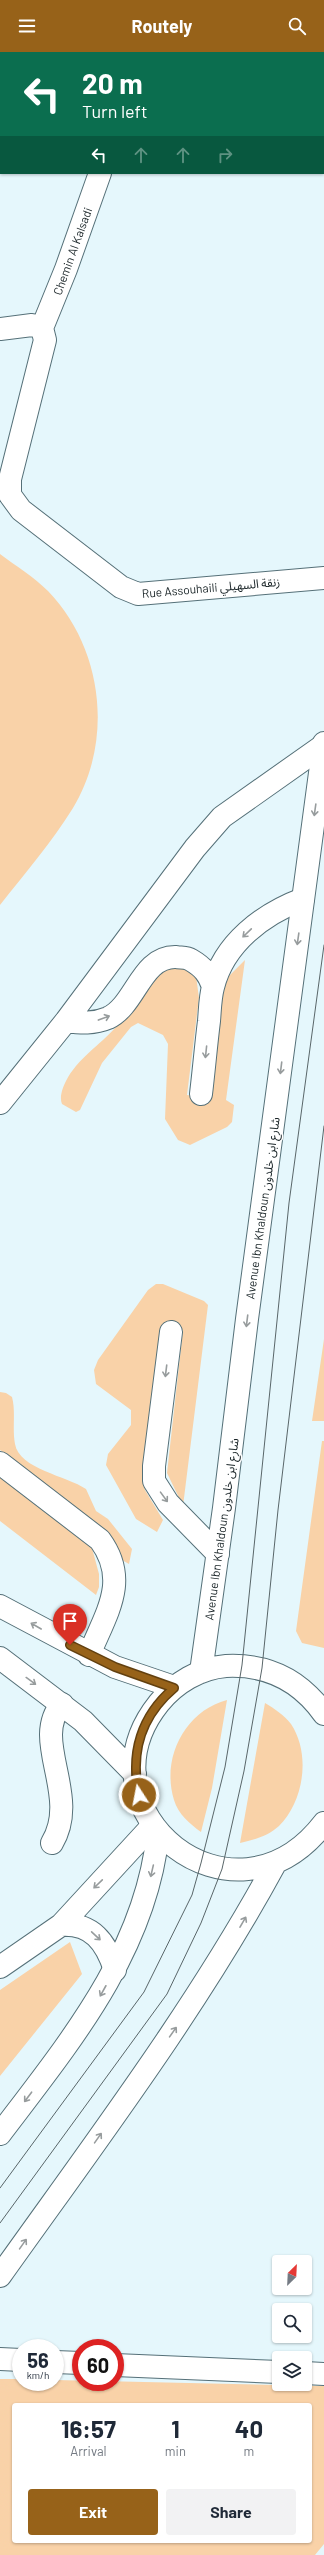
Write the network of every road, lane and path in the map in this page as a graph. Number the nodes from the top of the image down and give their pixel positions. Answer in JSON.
{"nodes":[{"id":1,"x":100,"y":174,"type":"edge"},
{"id":2,"x":42,"y":328,"type":"junction"},
{"id":3,"x":0,"y":329,"type":"edge"},
{"id":4,"x":324,"y":578,"type":"edge"},
{"id":5,"x":324,"y":744,"type":"edge"},
{"id":6,"x":303,"y":899,"type":"junction"},
{"id":7,"x":213,"y":987,"type":"junction"},
{"id":8,"x":66,"y":1021,"type":"junction"},
{"id":9,"x":201,"y":1094,"type":"dead end"},
{"id":10,"x":0,"y":1103,"type":"edge"},
{"id":11,"x":171,"y":1332,"type":"dead end"},
{"id":12,"x":0,"y":1463,"type":"edge"},
{"id":13,"x":218,"y":1554,"type":"junction"},
{"id":14,"x":0,"y":1606,"type":"edge"},
{"id":15,"x":90,"y":1655,"type":"junction"},
{"id":16,"x":0,"y":1658,"type":"edge"},
{"id":17,"x":200,"y":1672,"type":"junction"},
{"id":18,"x":174,"y":1688,"type":"junction"},
{"id":19,"x":62,"y":1704,"type":"junction"},
{"id":20,"x":324,"y":1714,"type":"edge"},
{"id":21,"x":135,"y":1774,"type":"junction"},
{"id":22,"x":324,"y":1823,"type":"edge"},
{"id":23,"x":156,"y":1829,"type":"junction"},
{"id":24,"x":52,"y":1843,"type":"dead end"},
{"id":25,"x":276,"y":1862,"type":"junction"},
{"id":26,"x":61,"y":1925,"type":"junction"},
{"id":27,"x":0,"y":1968,"type":"edge"},
{"id":28,"x":115,"y":1970,"type":"junction"},
{"id":29,"x":0,"y":2134,"type":"edge"},
{"id":30,"x":0,"y":2276,"type":"edge"},
{"id":31,"x":0,"y":2360,"type":"edge"},
{"id":32,"x":12,"y":2360,"type":"edge"},
{"id":33,"x":124,"y":2365,"type":"edge"},
{"id":34,"x":272,"y":2372,"type":"edge"},
{"id":35,"x":312,"y":2373,"type":"edge"},
{"id":36,"x":324,"y":2374,"type":"edge"}],
"edges":[{"from":1,"to":2,"type":"main road","name":"Chemin Al Kalsadi"},
{"from":2,"to":3,"type":"main road"},
{"from":2,"to":4,"type":"main road","name":"Rue Assouhaili زنقة السهيلي"},
{"from":5,"to":6,"type":"main road","name":"Avenue Ibn Khaldoun شارع ابن خلدون","one_way":true},
{"from":5,"to":8,"type":"main road"},
{"from":6,"to":7,"type":"main road","one_way":true},
{"from":6,"to":13,"type":"main road","name":"Avenue Ibn Khaldoun شارع ابن خلدون","one_way":true},
{"from":8,"to":7,"type":"main road","one_way":true},
{"from":7,"to":9,"type":"main road","one_way":true},
{"from":8,"to":10,"type":"main road"},
{"from":11,"to":13,"type":"main road","one_way":true},
{"from":12,"to":15,"type":"main road"},
{"from":13,"to":17,"type":"main road","name":"Avenue Ibn Khaldoun شارع ابن خلدون"},
{"from":15,"to":14,"type":"main road","one_way":true},
{"from":15,"to":18,"type":"main road"},
{"from":16,"to":19,"type":"main road","one_way":true},
{"from":17,"to":18,"type":"main road"},
{"from":17,"to":20,"type":"main road"},
{"from":18,"to":21,"type":"main road"},
{"from":19,"to":21,"type":"main road"},
{"from":19,"to":24,"type":"main road"},
{"from":21,"to":23,"type":"main road"},
{"from":22,"to":25,"type":"main road"},
{"from":23,"to":25,"type":"main road"},
{"from":23,"to":26,"type":"main road","one_way":true},
{"from":23,"to":28,"type":"main road","one_way":true},
{"from":30,"to":25,"type":"main road","one_way":true},
{"from":26,"to":27,"type":"main road"},
{"from":26,"to":28,"type":"main road","one_way":true},
{"from":28,"to":29,"type":"main road","one_way":true},
{"from":31,"to":32,"type":"main road"},
{"from":33,"to":34,"type":"main road"},
{"from":35,"to":36,"type":"main road"}]}
